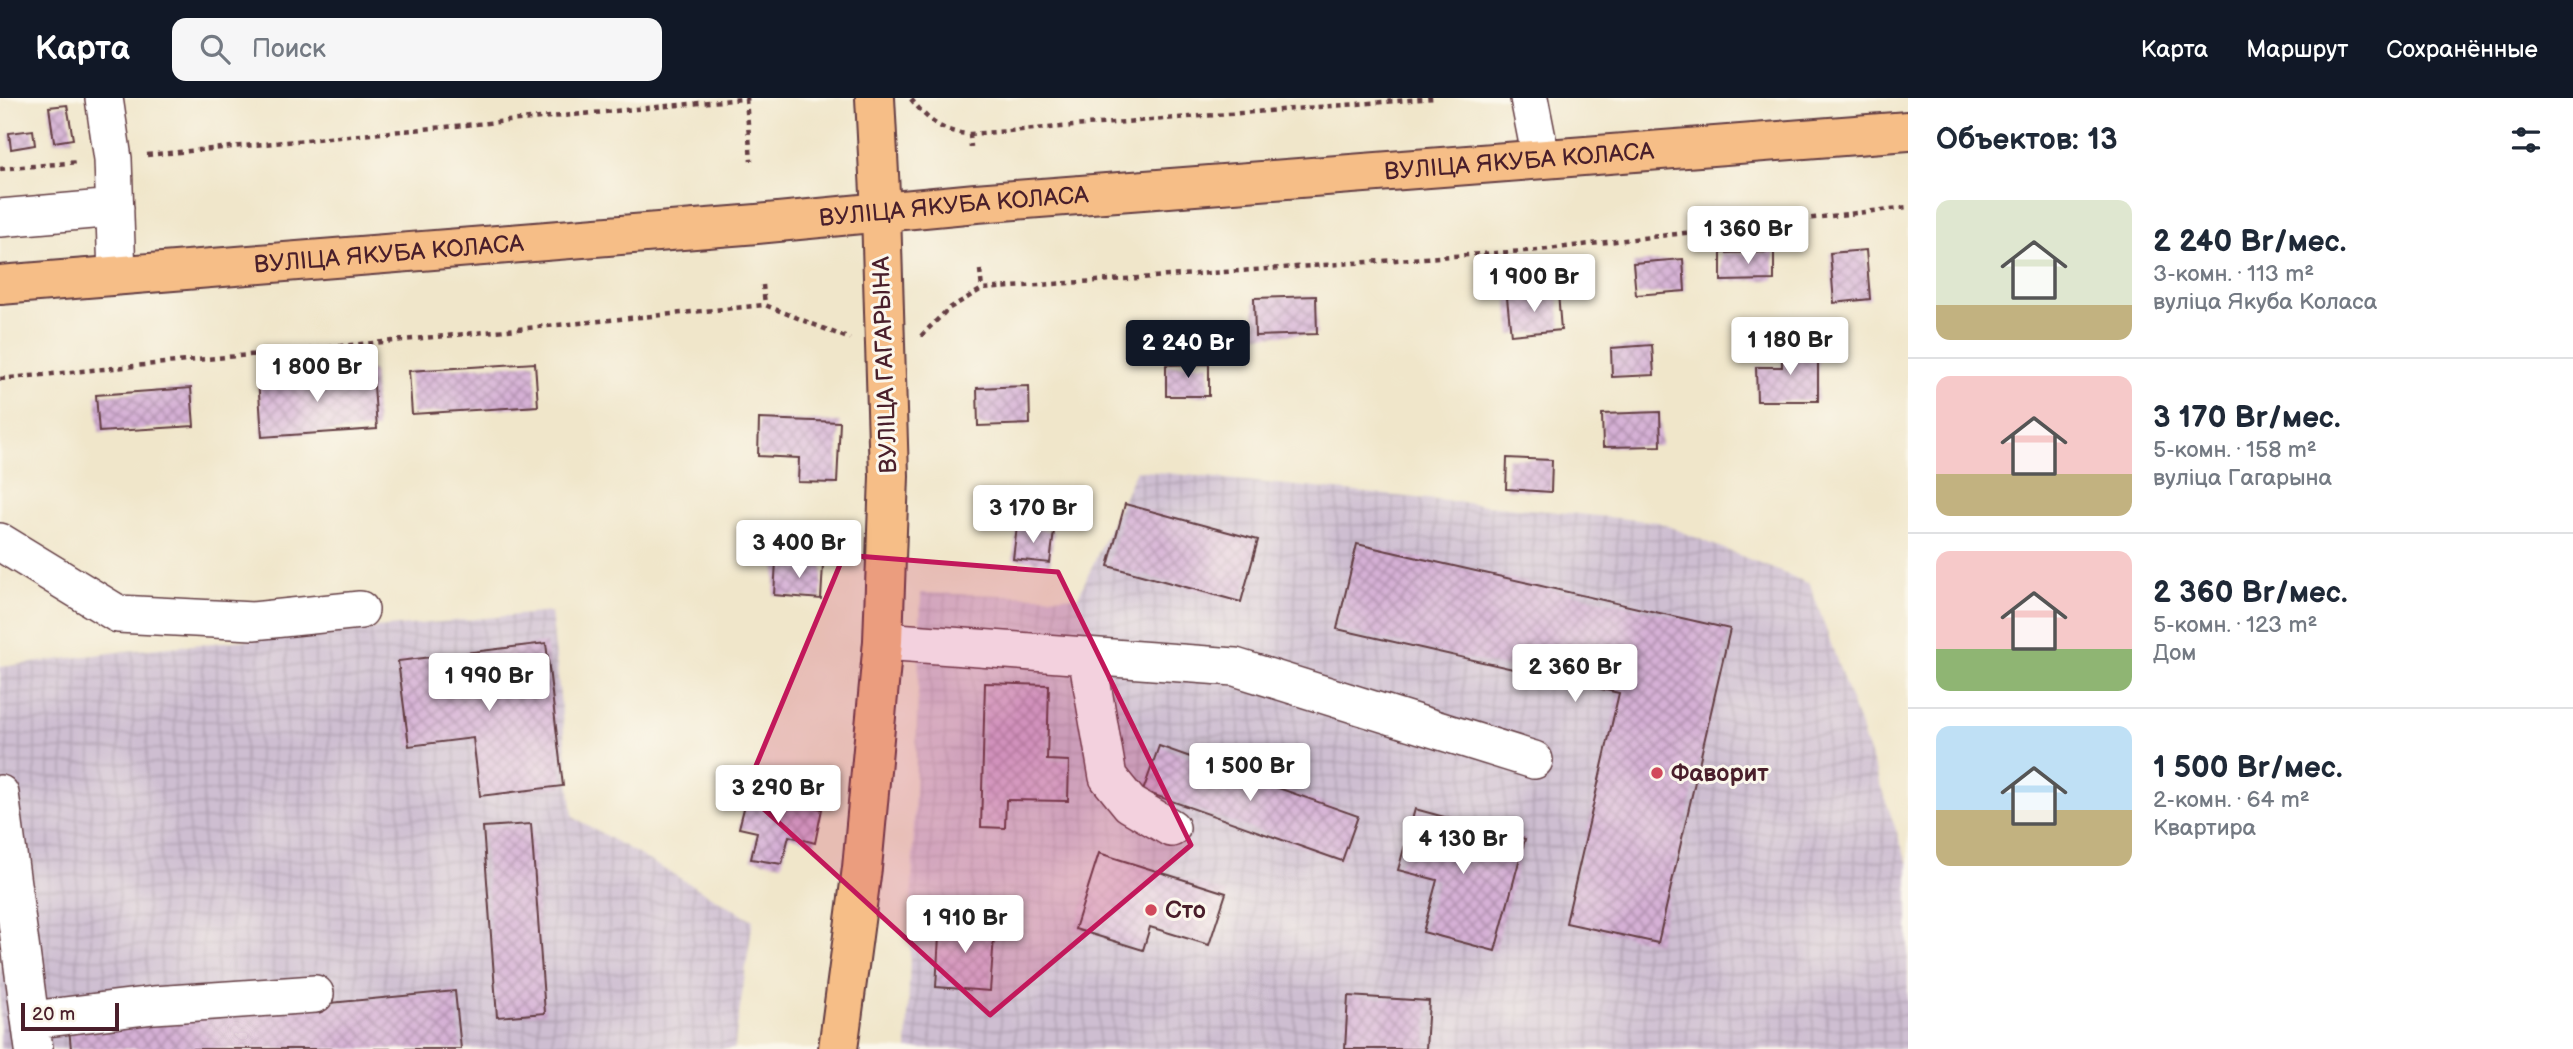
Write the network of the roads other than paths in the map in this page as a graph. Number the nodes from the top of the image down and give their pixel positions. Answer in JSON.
{"nodes":[{"id":1,"x":104,"y":98,"type":"edge"},
{"id":2,"x":875,"y":98,"type":"edge"},
{"id":3,"x":1529,"y":98,"type":"edge"},
{"id":4,"x":1908,"y":131,"type":"edge"},
{"id":5,"x":1541,"y":159,"type":"junction"},
{"id":6,"x":115,"y":208,"type":"junction"},
{"id":7,"x":881,"y":212,"type":"junction"},
{"id":8,"x":0,"y":218,"type":"edge"},
{"id":9,"x":117,"y":275,"type":"junction"},
{"id":10,"x":0,"y":285,"type":"edge"},
{"id":11,"x":0,"y":541,"type":"edge"},
{"id":12,"x":360,"y":610,"type":"dead end"},
{"id":13,"x":883,"y":640,"type":"junction"},
{"id":14,"x":1087,"y":656,"type":"junction"},
{"id":15,"x":1534,"y":760,"type":"dead end"},
{"id":16,"x":0,"y":794,"type":"edge"},
{"id":17,"x":1171,"y":828,"type":"dead end"},
{"id":18,"x":315,"y":994,"type":"dead end"},
{"id":19,"x":33,"y":1035,"type":"edge"},
{"id":20,"x":838,"y":1049,"type":"edge"}],
"edges":[{"from":1,"to":6,"type":"street"},
{"from":2,"to":7,"type":"main road","name":"ВУЛІЦА ГАГАРЫНА"},
{"from":3,"to":5,"type":"street"},
{"from":4,"to":5,"type":"main road","name":"ВУЛІЦА ЯКУБА КОЛАСА"},
{"from":5,"to":7,"type":"main road","name":"ВУЛІЦА ЯКУБА КОЛАСА"},
{"from":6,"to":8,"type":"street"},
{"from":6,"to":9,"type":"street"},
{"from":7,"to":9,"type":"main road","name":"ВУЛІЦА ЯКУБА КОЛАСА"},
{"from":7,"to":13,"type":"main road","name":"ВУЛІЦА ГАГАРЫНА"},
{"from":9,"to":10,"type":"main road","name":"ВУЛІЦА ЯКУБА КОЛАСА"},
{"from":11,"to":12,"type":"street"},
{"from":13,"to":14,"type":"street"},
{"from":13,"to":20,"type":"main road","name":"ВУЛІЦА ГАГАРЫНА"},
{"from":14,"to":15,"type":"street"},
{"from":14,"to":17,"type":"street"},
{"from":16,"to":19,"type":"street"},
{"from":18,"to":19,"type":"street"}]}
